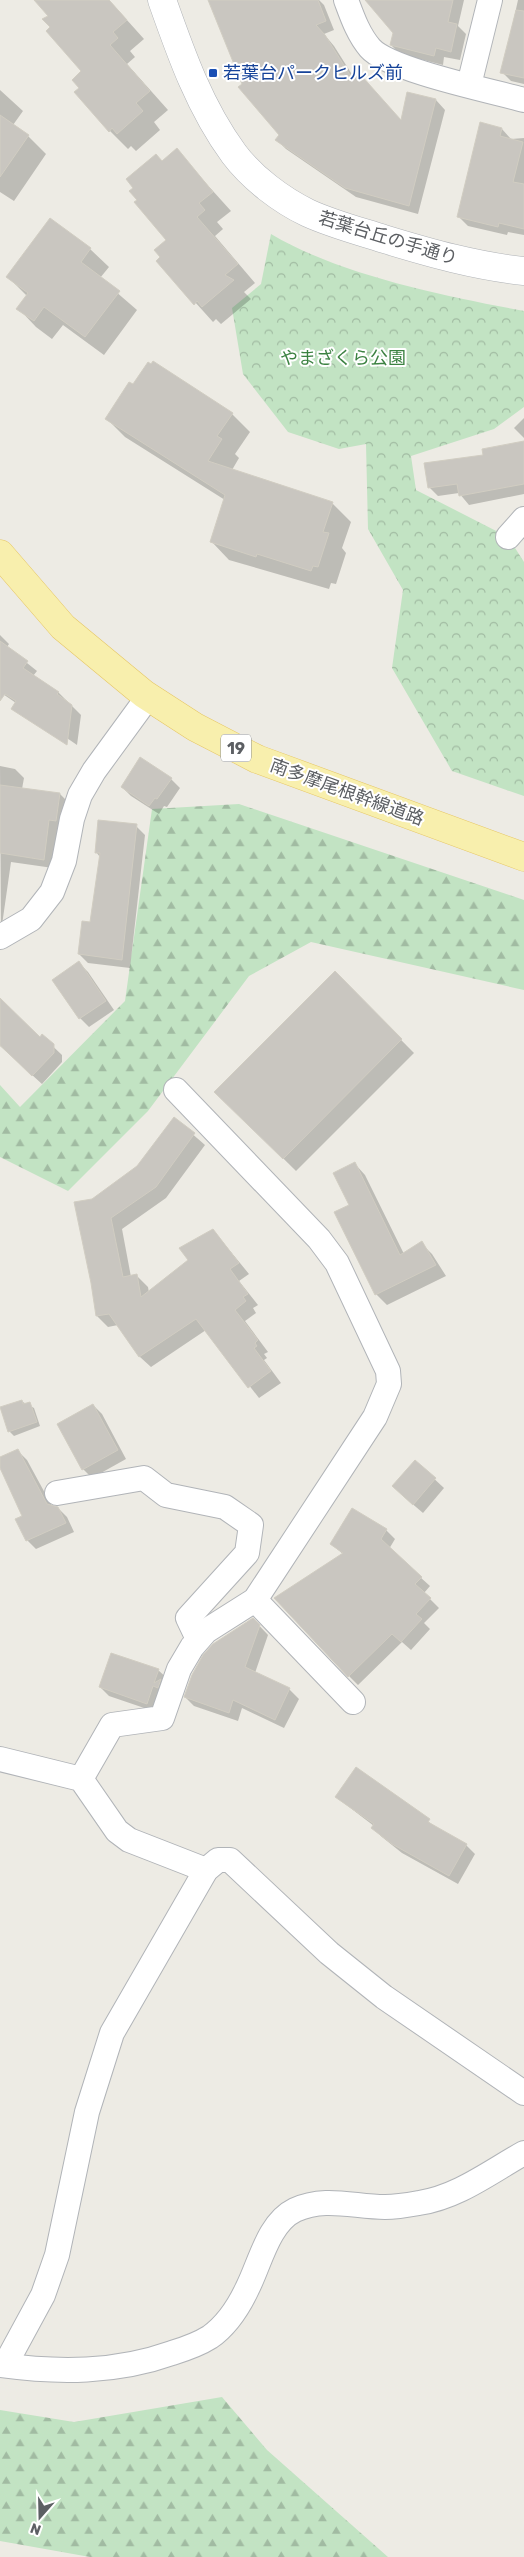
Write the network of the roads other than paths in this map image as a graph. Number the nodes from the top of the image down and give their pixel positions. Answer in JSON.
{"nodes":[{"id":1,"x":162,"y":0,"type":"edge"},
{"id":2,"x":346,"y":0,"type":"edge"},
{"id":3,"x":490,"y":0,"type":"edge"},
{"id":4,"x":469,"y":85,"type":"junction"},
{"id":5,"x":524,"y":100,"type":"edge"},
{"id":6,"x":524,"y":272,"type":"edge"},
{"id":7,"x":524,"y":519,"type":"edge"},
{"id":8,"x":508,"y":536,"type":"dead end"},
{"id":9,"x":0,"y":554,"type":"edge"},
{"id":10,"x":148,"y":698,"type":"junction"},
{"id":11,"x":524,"y":857,"type":"edge"},
{"id":12,"x":0,"y":936,"type":"edge"},
{"id":13,"x":176,"y":1090,"type":"dead end"},
{"id":14,"x":57,"y":1493,"type":"dead end"},
{"id":15,"x":255,"y":1600,"type":"junction"},
{"id":16,"x":198,"y":1639,"type":"junction"},
{"id":17,"x":353,"y":1702,"type":"dead end"},
{"id":18,"x":0,"y":1759,"type":"edge"},
{"id":19,"x":81,"y":1779,"type":"junction"},
{"id":20,"x":206,"y":1870,"type":"junction"},
{"id":21,"x":524,"y":2093,"type":"edge"},
{"id":22,"x":524,"y":2153,"type":"edge"},
{"id":23,"x":3,"y":2365,"type":"edge"}],
"edges":[{"from":1,"to":6,"type":"street","name":"若葉台丘の手通り"},
{"from":2,"to":4,"type":"street"},
{"from":3,"to":4,"type":"street"},
{"from":4,"to":5,"type":"street"},
{"from":7,"to":8,"type":"street"},
{"from":9,"to":10,"type":"main road","name":"南多摩尾根幹線道路","number":"19"},
{"from":10,"to":11,"type":"main road","name":"南多摩尾根幹線道路","number":"19"},
{"from":10,"to":12,"type":"street"},
{"from":13,"to":15,"type":"street"},
{"from":14,"to":16,"type":"street"},
{"from":15,"to":16,"type":"street"},
{"from":15,"to":17,"type":"street"},
{"from":16,"to":19,"type":"street"},
{"from":18,"to":19,"type":"street"},
{"from":19,"to":20,"type":"street"},
{"from":20,"to":21,"type":"street"},
{"from":20,"to":23,"type":"street"},
{"from":22,"to":23,"type":"street"}]}
